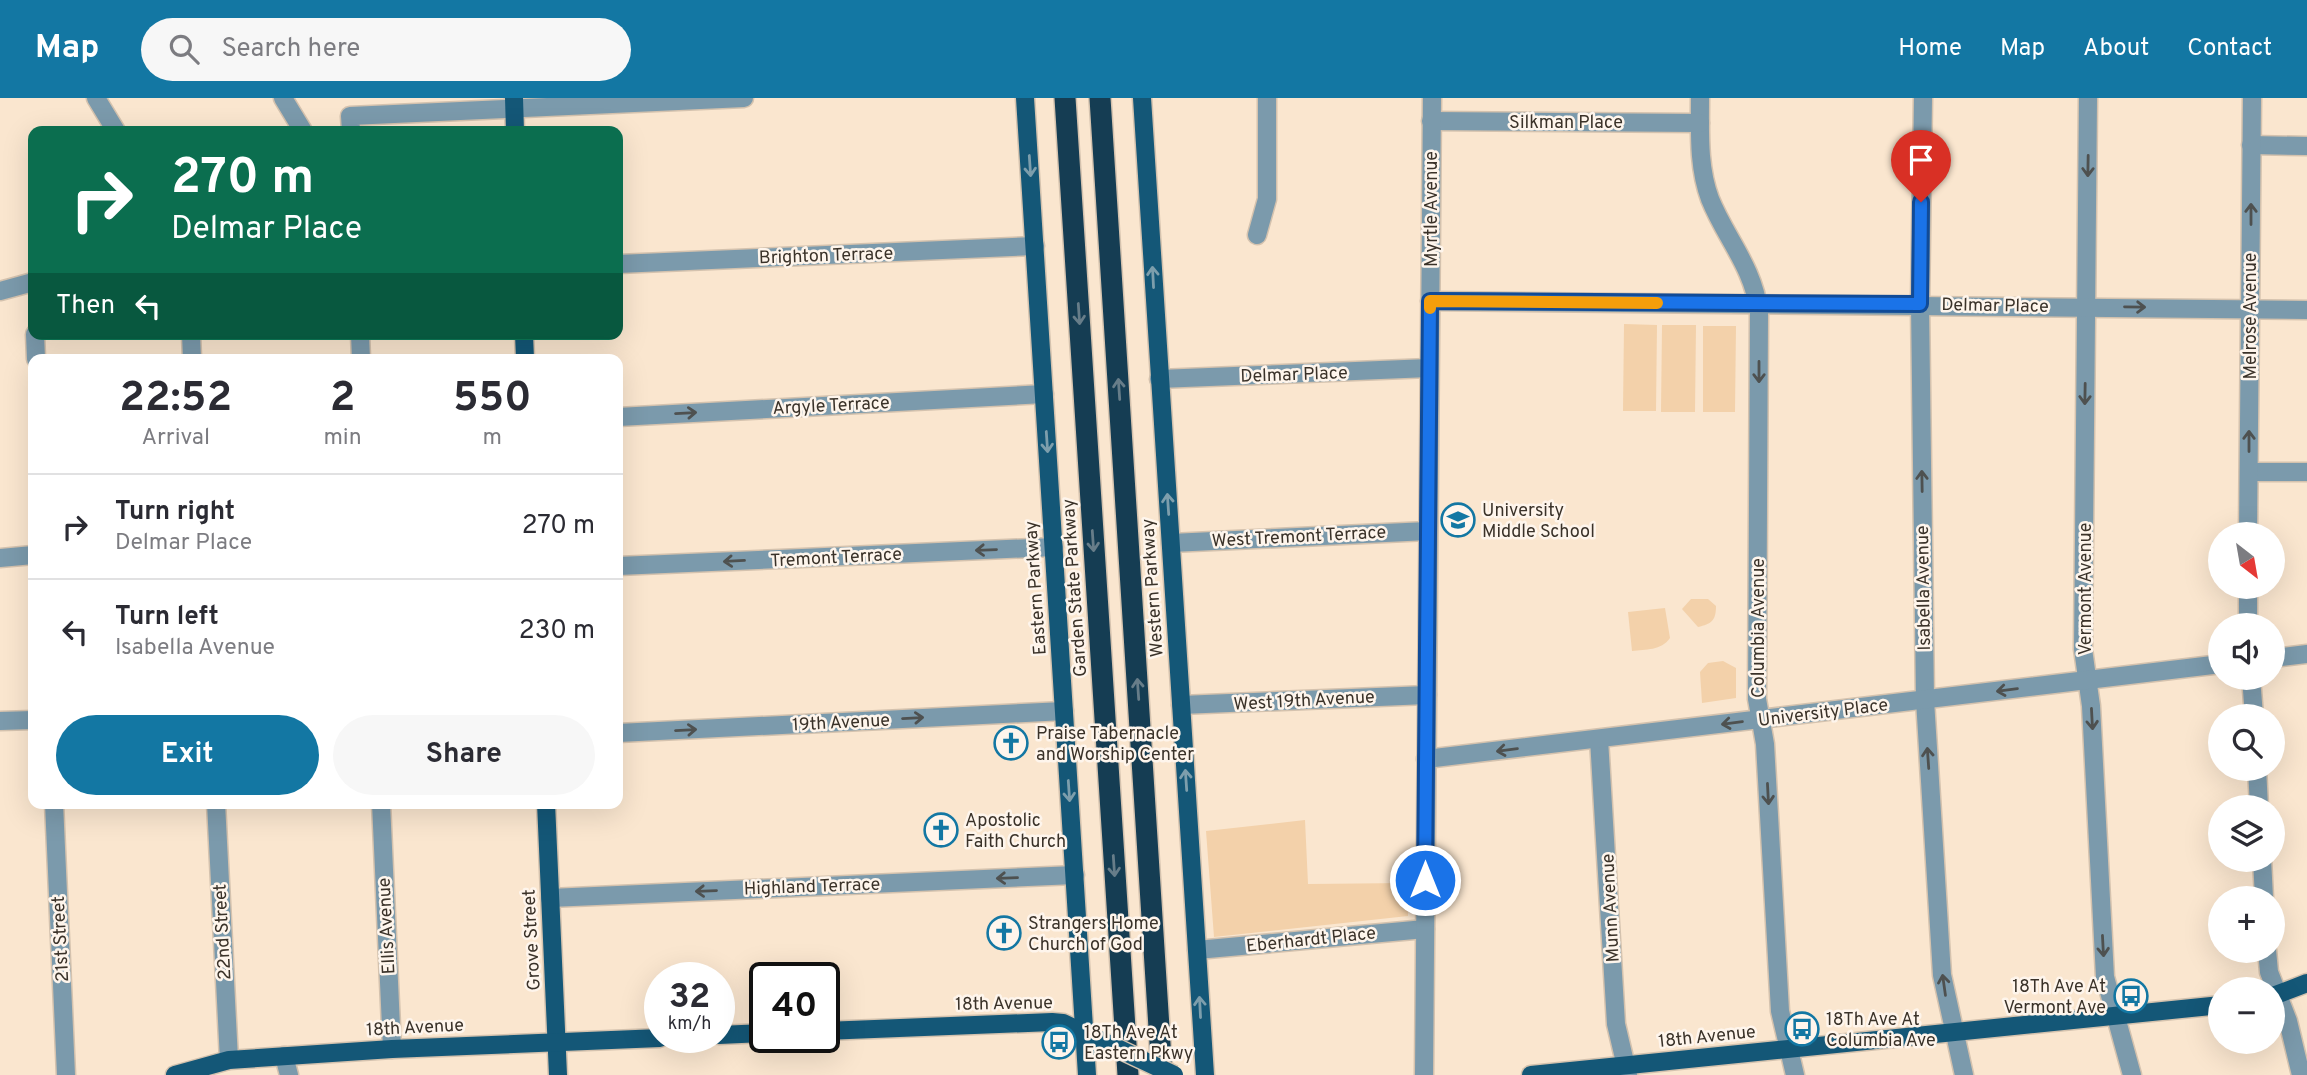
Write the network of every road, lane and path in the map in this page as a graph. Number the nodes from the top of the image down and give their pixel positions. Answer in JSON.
{"nodes":[{"id":1,"x":96,"y":98,"type":"edge"},
{"id":2,"x":283,"y":98,"type":"edge"},
{"id":3,"x":744,"y":98,"type":"edge"},
{"id":4,"x":1025,"y":98,"type":"edge"},
{"id":5,"x":1056,"y":98,"type":"edge"},
{"id":6,"x":1065,"y":98,"type":"edge"},
{"id":7,"x":1102,"y":98,"type":"edge"},
{"id":8,"x":1142,"y":98,"type":"edge"},
{"id":9,"x":1267,"y":98,"type":"edge"},
{"id":10,"x":1432,"y":98,"type":"edge"},
{"id":11,"x":1700,"y":98,"type":"edge"},
{"id":12,"x":1923,"y":98,"type":"edge"},
{"id":13,"x":2088,"y":98,"type":"edge"},
{"id":14,"x":2252,"y":98,"type":"edge"},
{"id":15,"x":514,"y":103,"type":"edge"},
{"id":16,"x":1432,"y":121,"type":"junction"},
{"id":17,"x":1700,"y":123,"type":"junction"},
{"id":18,"x":350,"y":124,"type":"edge"},
{"id":19,"x":113,"y":126,"type":"edge"},
{"id":20,"x":300,"y":126,"type":"edge"},
{"id":21,"x":515,"y":126,"type":"edge"},
{"id":22,"x":2251,"y":145,"type":"junction"},
{"id":23,"x":2307,"y":146,"type":"edge"},
{"id":24,"x":1071,"y":211,"type":"junction"},
{"id":25,"x":1256,"y":235,"type":"dead end"},
{"id":26,"x":1035,"y":246,"type":"junction"},
{"id":27,"x":623,"y":264,"type":"edge"},
{"id":28,"x":28,"y":284,"type":"edge"},
{"id":29,"x":0,"y":291,"type":"edge"},
{"id":30,"x":1430,"y":301,"type":"junction"},
{"id":31,"x":1758,"y":304,"type":"junction"},
{"id":32,"x":1920,"y":304,"type":"junction"},
{"id":33,"x":2086,"y":307,"type":"junction"},
{"id":34,"x":2250,"y":309,"type":"junction"},
{"id":35,"x":2307,"y":310,"type":"edge"},
{"id":36,"x":1429,"y":368,"type":"junction"},
{"id":37,"x":1159,"y":379,"type":"junction"},
{"id":38,"x":1044,"y":394,"type":"junction"},
{"id":39,"x":623,"y":417,"type":"edge"},
{"id":40,"x":2249,"y":472,"type":"junction"},
{"id":41,"x":2307,"y":472,"type":"edge"},
{"id":42,"x":2248,"y":522,"type":"edge"},
{"id":43,"x":1428,"y":531,"type":"junction"},
{"id":44,"x":1171,"y":542,"type":"junction"},
{"id":45,"x":1054,"y":547,"type":"junction"},
{"id":46,"x":28,"y":555,"type":"edge"},
{"id":47,"x":0,"y":558,"type":"edge"},
{"id":48,"x":623,"y":566,"type":"edge"},
{"id":49,"x":2307,"y":654,"type":"edge"},
{"id":50,"x":2285,"y":657,"type":"edge"},
{"id":51,"x":2208,"y":666,"type":"edge"},
{"id":52,"x":2087,"y":681,"type":"junction"},
{"id":53,"x":1427,"y":695,"type":"junction"},
{"id":54,"x":1925,"y":700,"type":"junction"},
{"id":55,"x":1181,"y":705,"type":"junction"},
{"id":56,"x":1064,"y":711,"type":"junction"},
{"id":57,"x":28,"y":720,"type":"edge"},
{"id":58,"x":1760,"y":720,"type":"junction"},
{"id":59,"x":0,"y":721,"type":"edge"},
{"id":60,"x":623,"y":733,"type":"edge"},
{"id":61,"x":1599,"y":739,"type":"junction"},
{"id":62,"x":1426,"y":759,"type":"junction"},
{"id":63,"x":54,"y":809,"type":"edge"},
{"id":64,"x":216,"y":809,"type":"edge"},
{"id":65,"x":381,"y":809,"type":"edge"},
{"id":66,"x":545,"y":809,"type":"edge"},
{"id":67,"x":1075,"y":875,"type":"junction"},
{"id":68,"x":550,"y":898,"type":"junction"},
{"id":69,"x":1425,"y":929,"type":"junction"},
{"id":70,"x":1197,"y":950,"type":"junction"},
{"id":71,"x":2307,"y":982,"type":"edge"},
{"id":72,"x":2285,"y":991,"type":"edge"},
{"id":73,"x":2208,"y":1006,"type":"edge"},
{"id":74,"x":2285,"y":1015,"type":"edge"},
{"id":75,"x":2116,"y":1016,"type":"junction"},
{"id":76,"x":840,"y":1030,"type":"edge"},
{"id":77,"x":1083,"y":1032,"type":"junction"},
{"id":78,"x":1953,"y":1032,"type":"junction"},
{"id":79,"x":644,"y":1039,"type":"edge"},
{"id":80,"x":557,"y":1042,"type":"junction"},
{"id":81,"x":392,"y":1049,"type":"junction"},
{"id":82,"x":1789,"y":1049,"type":"junction"},
{"id":83,"x":284,"y":1056,"type":"junction"},
{"id":84,"x":229,"y":1060,"type":"junction"},
{"id":85,"x":1626,"y":1070,"type":"edge"},
{"id":86,"x":66,"y":1075,"type":"edge"},
{"id":87,"x":176,"y":1075,"type":"edge"},
{"id":88,"x":289,"y":1075,"type":"edge"},
{"id":89,"x":558,"y":1075,"type":"edge"},
{"id":90,"x":1087,"y":1075,"type":"edge"},
{"id":91,"x":1128,"y":1075,"type":"edge"},
{"id":92,"x":1163,"y":1075,"type":"edge"},
{"id":93,"x":1174,"y":1075,"type":"edge"},
{"id":94,"x":1205,"y":1075,"type":"edge"},
{"id":95,"x":1424,"y":1075,"type":"edge"},
{"id":96,"x":1531,"y":1075,"type":"edge"},
{"id":97,"x":1795,"y":1075,"type":"edge"},
{"id":98,"x":1964,"y":1075,"type":"edge"},
{"id":99,"x":2132,"y":1075,"type":"edge"},
{"id":100,"x":2301,"y":1075,"type":"edge"}],
"edges":[{"from":1,"to":19,"type":"street"},
{"from":2,"to":20,"type":"street"},
{"from":3,"to":15,"type":"street"},
{"from":4,"to":26,"type":"main road","name":"Eastern Parkway","one_way":true},
{"from":5,"to":24,"type":"highway"},
{"from":6,"to":24,"type":"highway","name":"Garden State Parkway"},
{"from":92,"to":7,"type":"highway","one_way":true},
{"from":37,"to":8,"type":"main road","name":"Western Parkway","one_way":true},
{"from":9,"to":25,"type":"street"},
{"from":10,"to":16,"type":"street","name":"Myrtle Avenue"},
{"from":11,"to":17,"type":"street","name":"Columbia Avenue"},
{"from":12,"to":32,"type":"street","name":"Isabella Avenue"},
{"from":13,"to":33,"type":"street","name":"Vermont Avenue","one_way":true},
{"from":14,"to":22,"type":"street","name":"Melrose Avenue"},
{"from":15,"to":18,"type":"street"},
{"from":15,"to":21,"type":"main road"},
{"from":16,"to":17,"type":"street","name":"Silkman Place"},
{"from":16,"to":30,"type":"street","name":"Myrtle Avenue"},
{"from":17,"to":31,"type":"street","name":"Columbia Avenue"},
{"from":22,"to":23,"type":"street"},
{"from":34,"to":22,"type":"street","name":"Melrose Avenue","one_way":true},
{"from":24,"to":91,"type":"highway","name":"Garden State Parkway","one_way":true},
{"from":26,"to":27,"type":"street","name":"Brighton Terrace"},
{"from":26,"to":38,"type":"main road","name":"Eastern Parkway"},
{"from":28,"to":29,"type":"street"},
{"from":30,"to":31,"type":"street","name":"Delmar Place"},
{"from":30,"to":36,"type":"street","name":"Myrtle Avenue"},
{"from":31,"to":32,"type":"street","name":"Delmar Place"},
{"from":31,"to":58,"type":"street","name":"Columbia Avenue","one_way":true},
{"from":32,"to":33,"type":"street","name":"Delmar Place"},
{"from":54,"to":32,"type":"street","name":"Isabella Avenue","one_way":true},
{"from":33,"to":34,"type":"street","name":"Delmar Place","one_way":true},
{"from":33,"to":52,"type":"street","name":"Vermont Avenue","one_way":true},
{"from":34,"to":35,"type":"street","name":"Delmar Place"},
{"from":40,"to":34,"type":"street","name":"Melrose Avenue","one_way":true},
{"from":36,"to":37,"type":"street","name":"Delmar Place"},
{"from":36,"to":43,"type":"street","name":"Myrtle Avenue"},
{"from":44,"to":37,"type":"main road","name":"Western Parkway","one_way":true},
{"from":39,"to":38,"type":"street","name":"Argyle Terrace","one_way":true},
{"from":38,"to":45,"type":"main road","name":"Eastern Parkway","one_way":true},
{"from":40,"to":41,"type":"street"},
{"from":40,"to":42,"type":"street","name":"Melrose Avenue"},
{"from":43,"to":44,"type":"street","name":"West Tremont Terrace"},
{"from":43,"to":53,"type":"street","name":"Myrtle Avenue"},
{"from":44,"to":55,"type":"main road","name":"Western Parkway"},
{"from":45,"to":48,"type":"street","name":"Tremont Terrace","one_way":true},
{"from":45,"to":56,"type":"main road","name":"Eastern Parkway"},
{"from":46,"to":47,"type":"street"},
{"from":49,"to":50,"type":"street"},
{"from":51,"to":52,"type":"street","name":"University Place"},
{"from":52,"to":54,"type":"street","name":"University Place","one_way":true},
{"from":52,"to":75,"type":"street","name":"Vermont Avenue","one_way":true},
{"from":53,"to":55,"type":"street","name":"West 19th Avenue"},
{"from":53,"to":62,"type":"street","name":"Myrtle Avenue"},
{"from":54,"to":58,"type":"street","name":"University Place"},
{"from":78,"to":54,"type":"street","name":"Isabella Avenue","one_way":true},
{"from":70,"to":55,"type":"main road","name":"Western Parkway","one_way":true},
{"from":60,"to":56,"type":"street","name":"19th Avenue","one_way":true},
{"from":56,"to":67,"type":"main road","name":"Eastern Parkway","one_way":true},
{"from":57,"to":59,"type":"street"},
{"from":58,"to":61,"type":"street","name":"University Place","one_way":true},
{"from":58,"to":82,"type":"street","name":"Columbia Avenue","one_way":true},
{"from":61,"to":62,"type":"street","name":"University Place","one_way":true},
{"from":61,"to":85,"type":"street","name":"Munn Avenue"},
{"from":62,"to":69,"type":"street","name":"Myrtle Avenue"},
{"from":63,"to":86,"type":"street","name":"21st Street"},
{"from":64,"to":84,"type":"street","name":"22nd Street"},
{"from":65,"to":81,"type":"street","name":"Ellis Avenue"},
{"from":66,"to":68,"type":"main road","name":"Grove Street"},
{"from":67,"to":68,"type":"street","name":"Highland Terrace","one_way":true},
{"from":67,"to":77,"type":"main road","name":"Eastern Parkway"},
{"from":68,"to":80,"type":"main road","name":"Grove Street"},
{"from":69,"to":70,"type":"street","name":"Eberhardt Place"},
{"from":69,"to":95,"type":"street","name":"Myrtle Avenue"},
{"from":94,"to":70,"type":"main road","name":"Western Parkway","one_way":true},
{"from":71,"to":72,"type":"main road"},
{"from":73,"to":75,"type":"main road","name":"18th Avenue"},
{"from":74,"to":100,"type":"street"},
{"from":75,"to":78,"type":"main road","name":"18th Avenue"},
{"from":75,"to":99,"type":"street","name":"Vermont Avenue"},
{"from":76,"to":77,"type":"main road","name":"18th Avenue"},
{"from":77,"to":90,"type":"main road","name":"Eastern Parkway"},
{"from":77,"to":93,"type":"main road","name":"18th Avenue","bridge":true},
{"from":78,"to":82,"type":"main road","name":"18th Avenue"},
{"from":78,"to":98,"type":"street","name":"Isabella Avenue"},
{"from":79,"to":80,"type":"main road","name":"18th Avenue"},
{"from":80,"to":81,"type":"main road","name":"18th Avenue"},
{"from":80,"to":89,"type":"main road","name":"Grove Street"},
{"from":81,"to":83,"type":"main road","name":"18th Avenue"},
{"from":82,"to":85,"type":"main road","name":"18th Avenue"},
{"from":82,"to":97,"type":"street","name":"Columbia Avenue"},
{"from":83,"to":84,"type":"main road","name":"18th Avenue"},
{"from":83,"to":88,"type":"street"},
{"from":84,"to":87,"type":"main road","name":"18th Avenue"},
{"from":85,"to":96,"type":"main road","name":"18th Avenue"}]}
